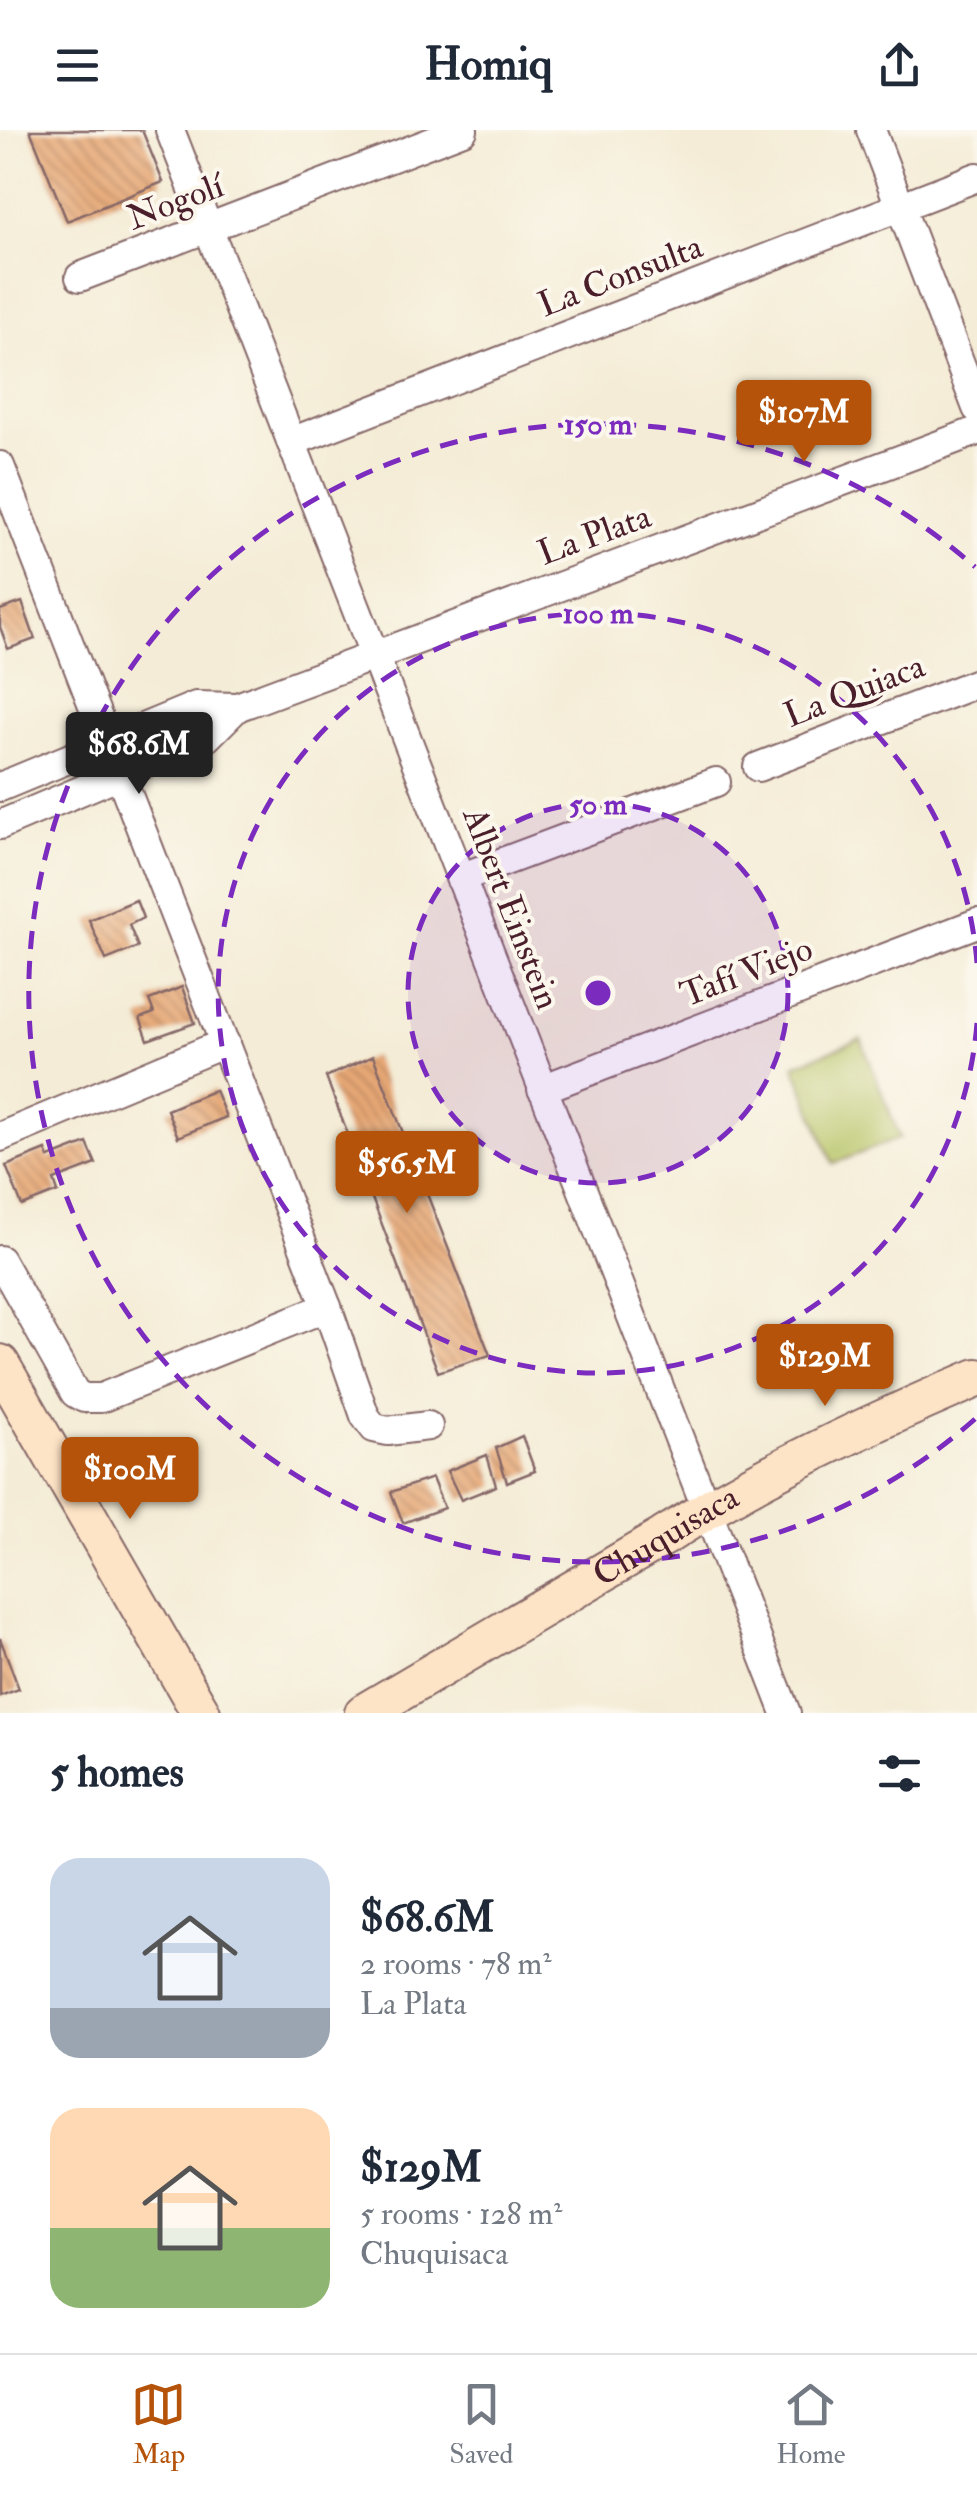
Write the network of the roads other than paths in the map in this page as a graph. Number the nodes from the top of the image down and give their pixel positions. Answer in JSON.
{"nodes":[{"id":1,"x":170,"y":130,"type":"edge"},
{"id":2,"x":464,"y":130,"type":"edge"},
{"id":3,"x":871,"y":130,"type":"edge"},
{"id":4,"x":977,"y":176,"type":"edge"},
{"id":5,"x":901,"y":206,"type":"junction"},
{"id":6,"x":208,"y":229,"type":"junction"},
{"id":7,"x":80,"y":277,"type":"dead end"},
{"id":8,"x":977,"y":408,"type":"edge"},
{"id":9,"x":977,"y":431,"type":"edge"},
{"id":10,"x":291,"y":442,"type":"junction"},
{"id":11,"x":0,"y":466,"type":"edge"},
{"id":12,"x":373,"y":654,"type":"junction"},
{"id":13,"x":977,"y":684,"type":"edge"},
{"id":14,"x":236,"y":707,"type":"junction"},
{"id":15,"x":108,"y":743,"type":"junction"},
{"id":16,"x":758,"y":766,"type":"dead end"},
{"id":17,"x":120,"y":774,"type":"junction"},
{"id":18,"x":716,"y":782,"type":"dead end"},
{"id":19,"x":0,"y":787,"type":"edge"},
{"id":20,"x":0,"y":824,"type":"edge"},
{"id":21,"x":460,"y":878,"type":"junction"},
{"id":22,"x":977,"y":923,"type":"edge"},
{"id":23,"x":224,"y":1043,"type":"junction"},
{"id":24,"x":542,"y":1089,"type":"junction"},
{"id":25,"x":0,"y":1137,"type":"edge"},
{"id":26,"x":0,"y":1260,"type":"edge"},
{"id":27,"x":327,"y":1307,"type":"junction"},
{"id":28,"x":0,"y":1364,"type":"edge"},
{"id":29,"x":977,"y":1378,"type":"edge"},
{"id":30,"x":428,"y":1426,"type":"dead end"},
{"id":31,"x":705,"y":1509,"type":"junction"},
{"id":32,"x":202,"y":1713,"type":"edge"},
{"id":33,"x":364,"y":1713,"type":"edge"},
{"id":34,"x":786,"y":1713,"type":"edge"}],
"edges":[{"from":1,"to":6,"type":"street","name":"Albert Einstein"},
{"from":2,"to":6,"type":"street","name":"Nogolí"},
{"from":3,"to":5,"type":"street"},
{"from":4,"to":5,"type":"street","name":"La Consulta"},
{"from":5,"to":8,"type":"street"},
{"from":5,"to":10,"type":"street","name":"La Consulta"},
{"from":6,"to":7,"type":"street","name":"Nogolí"},
{"from":6,"to":10,"type":"street","name":"Albert Einstein"},
{"from":9,"to":12,"type":"street","name":"La Plata"},
{"from":10,"to":12,"type":"street","name":"Albert Einstein"},
{"from":11,"to":15,"type":"street"},
{"from":12,"to":14,"type":"street","name":"La Plata"},
{"from":12,"to":21,"type":"street","name":"Albert Einstein"},
{"from":13,"to":16,"type":"street","name":"La Quiaca"},
{"from":14,"to":15,"type":"street"},
{"from":14,"to":17,"type":"street"},
{"from":15,"to":17,"type":"street"},
{"from":15,"to":19,"type":"street"},
{"from":17,"to":20,"type":"street"},
{"from":17,"to":23,"type":"street"},
{"from":18,"to":21,"type":"street"},
{"from":21,"to":24,"type":"street","name":"Albert Einstein"},
{"from":22,"to":24,"type":"street","name":"Tafí Viejo"},
{"from":23,"to":25,"type":"street"},
{"from":23,"to":27,"type":"street"},
{"from":24,"to":31,"type":"street","name":"Albert Einstein"},
{"from":26,"to":27,"type":"street"},
{"from":27,"to":30,"type":"street"},
{"from":28,"to":32,"type":"street"},
{"from":29,"to":31,"type":"street","name":"Chuquisaca"},
{"from":31,"to":33,"type":"street","name":"Chuquisaca"},
{"from":31,"to":34,"type":"street","name":"Albert Einstein"}]}
